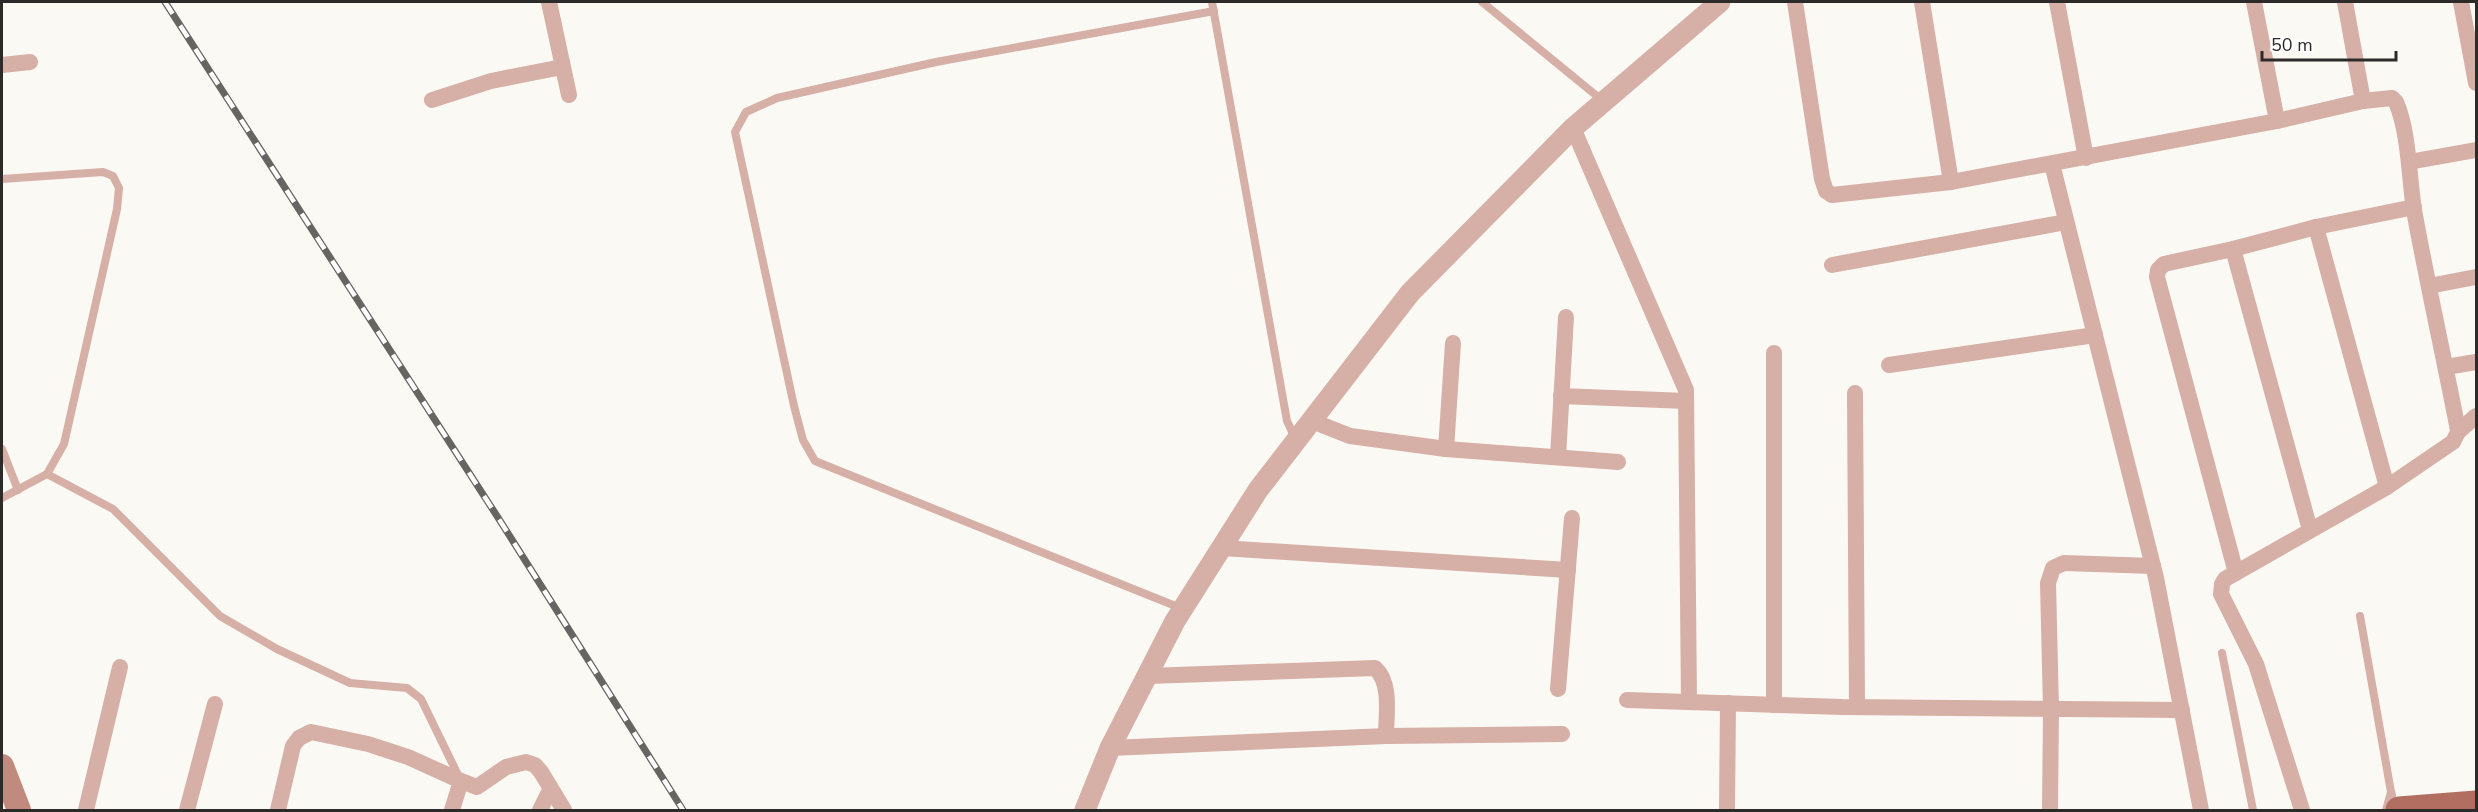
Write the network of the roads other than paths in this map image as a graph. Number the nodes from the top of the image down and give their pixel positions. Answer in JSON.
{"nodes":[{"id":1,"x":549,"y":2,"type":"edge"},
{"id":2,"x":1482,"y":2,"type":"edge"},
{"id":3,"x":1795,"y":2,"type":"edge"},
{"id":4,"x":1922,"y":2,"type":"edge"},
{"id":5,"x":2058,"y":2,"type":"edge"},
{"id":6,"x":2254,"y":2,"type":"edge"},
{"id":7,"x":2345,"y":2,"type":"edge"},
{"id":8,"x":2461,"y":2,"type":"edge"},
{"id":9,"x":1714,"y":4,"type":"edge"},
{"id":10,"x":1213,"y":6,"type":"edge"},
{"id":11,"x":30,"y":62,"type":"dead end"},
{"id":12,"x":2,"y":65,"type":"edge"},
{"id":13,"x":562,"y":67,"type":"junction"},
{"id":14,"x":2476,"y":82,"type":"edge"},
{"id":15,"x":569,"y":95,"type":"dead end"},
{"id":16,"x":432,"y":100,"type":"dead end"},
{"id":17,"x":2363,"y":100,"type":"junction"},
{"id":18,"x":1603,"y":102,"type":"junction"},
{"id":19,"x":2277,"y":121,"type":"junction"},
{"id":20,"x":1573,"y":128,"type":"junction"},
{"id":21,"x":2476,"y":150,"type":"edge"},
{"id":22,"x":2086,"y":158,"type":"junction"},
{"id":23,"x":2409,"y":162,"type":"junction"},
{"id":24,"x":2052,"y":165,"type":"junction"},
{"id":25,"x":2,"y":179,"type":"edge"},
{"id":26,"x":1951,"y":182,"type":"junction"},
{"id":27,"x":2414,"y":207,"type":"junction"},
{"id":28,"x":2066,"y":222,"type":"junction"},
{"id":29,"x":2316,"y":227,"type":"junction"},
{"id":30,"x":2233,"y":249,"type":"junction"},
{"id":31,"x":1832,"y":265,"type":"dead end"},
{"id":32,"x":2476,"y":278,"type":"edge"},
{"id":33,"x":2428,"y":286,"type":"junction"},
{"id":34,"x":1566,"y":317,"type":"dead end"},
{"id":35,"x":2095,"y":335,"type":"junction"},
{"id":36,"x":1453,"y":343,"type":"dead end"},
{"id":37,"x":1774,"y":353,"type":"dead end"},
{"id":38,"x":2476,"y":362,"type":"edge"},
{"id":39,"x":1889,"y":365,"type":"dead end"},
{"id":40,"x":2446,"y":368,"type":"junction"},
{"id":41,"x":1854,"y":393,"type":"dead end"},
{"id":42,"x":1561,"y":396,"type":"junction"},
{"id":43,"x":1686,"y":401,"type":"junction"},
{"id":44,"x":2476,"y":416,"type":"edge"},
{"id":45,"x":1312,"y":421,"type":"junction"},
{"id":46,"x":2458,"y":432,"type":"junction"},
{"id":47,"x":1296,"y":441,"type":"junction"},
{"id":48,"x":2,"y":449,"type":"edge"},
{"id":49,"x":1446,"y":449,"type":"junction"},
{"id":50,"x":1558,"y":457,"type":"junction"},
{"id":51,"x":1618,"y":462,"type":"dead end"},
{"id":52,"x":47,"y":474,"type":"junction"},
{"id":53,"x":2387,"y":487,"type":"junction"},
{"id":54,"x":18,"y":490,"type":"junction"},
{"id":55,"x":2,"y":498,"type":"edge"},
{"id":56,"x":1572,"y":518,"type":"dead end"},
{"id":57,"x":2310,"y":530,"type":"junction"},
{"id":58,"x":1222,"y":548,"type":"junction"},
{"id":59,"x":2153,"y":566,"type":"junction"},
{"id":60,"x":1568,"y":570,"type":"junction"},
{"id":61,"x":2236,"y":573,"type":"junction"},
{"id":62,"x":1184,"y":609,"type":"junction"},
{"id":63,"x":2360,"y":616,"type":"dead end"},
{"id":64,"x":2222,"y":653,"type":"dead end"},
{"id":65,"x":120,"y":667,"type":"dead end"},
{"id":66,"x":1148,"y":676,"type":"junction"},
{"id":67,"x":1558,"y":689,"type":"dead end"},
{"id":68,"x":1627,"y":700,"type":"dead end"},
{"id":69,"x":1689,"y":702,"type":"junction"},
{"id":70,"x":1728,"y":703,"type":"junction"},
{"id":71,"x":215,"y":704,"type":"dead end"},
{"id":72,"x":1774,"y":705,"type":"junction"},
{"id":73,"x":1857,"y":707,"type":"junction"},
{"id":74,"x":2051,"y":709,"type":"junction"},
{"id":75,"x":2182,"y":710,"type":"junction"},
{"id":76,"x":1562,"y":734,"type":"dead end"},
{"id":77,"x":1386,"y":736,"type":"junction"},
{"id":78,"x":1110,"y":748,"type":"junction"},
{"id":79,"x":2,"y":766,"type":"edge"},
{"id":80,"x":461,"y":781,"type":"junction"},
{"id":81,"x":550,"y":790,"type":"junction"},
{"id":82,"x":2476,"y":804,"type":"edge"},
{"id":83,"x":2,"y":806,"type":"edge"},
{"id":84,"x":2398,"y":806,"type":"edge"},
{"id":85,"x":4,"y":810,"type":"edge"},
{"id":86,"x":19,"y":810,"type":"edge"},
{"id":87,"x":86,"y":810,"type":"edge"},
{"id":88,"x":187,"y":810,"type":"edge"},
{"id":89,"x":278,"y":810,"type":"edge"},
{"id":90,"x":452,"y":810,"type":"edge"},
{"id":91,"x":540,"y":810,"type":"edge"},
{"id":92,"x":564,"y":810,"type":"edge"},
{"id":93,"x":1085,"y":810,"type":"edge"},
{"id":94,"x":1727,"y":810,"type":"edge"},
{"id":95,"x":2050,"y":810,"type":"edge"},
{"id":96,"x":2200,"y":810,"type":"edge"},
{"id":97,"x":2253,"y":810,"type":"edge"},
{"id":98,"x":2302,"y":810,"type":"edge"},
{"id":99,"x":2385,"y":810,"type":"edge"}],
"edges":[{"from":1,"to":13,"type":"street"},
{"from":2,"to":18,"type":"lane"},
{"from":3,"to":26,"type":"street"},
{"from":4,"to":26,"type":"street"},
{"from":5,"to":22,"type":"street"},
{"from":6,"to":19,"type":"street"},
{"from":7,"to":17,"type":"street"},
{"from":8,"to":14,"type":"street"},
{"from":9,"to":18,"type":"street"},
{"from":10,"to":47,"type":"lane"},
{"from":10,"to":62,"type":"lane"},
{"from":11,"to":12,"type":"street"},
{"from":13,"to":15,"type":"street"},
{"from":13,"to":16,"type":"street"},
{"from":17,"to":19,"type":"street"},
{"from":17,"to":23,"type":"street"},
{"from":18,"to":20,"type":"street"},
{"from":19,"to":22,"type":"street"},
{"from":20,"to":43,"type":"street"},
{"from":20,"to":45,"type":"street"},
{"from":21,"to":23,"type":"street"},
{"from":22,"to":24,"type":"street"},
{"from":23,"to":27,"type":"street"},
{"from":24,"to":26,"type":"street"},
{"from":24,"to":28,"type":"street"},
{"from":25,"to":52,"type":"lane"},
{"from":27,"to":29,"type":"street"},
{"from":27,"to":33,"type":"street"},
{"from":28,"to":31,"type":"street"},
{"from":28,"to":35,"type":"street"},
{"from":29,"to":30,"type":"street"},
{"from":29,"to":53,"type":"street"},
{"from":30,"to":57,"type":"street"},
{"from":30,"to":61,"type":"street"},
{"from":32,"to":33,"type":"street"},
{"from":33,"to":40,"type":"street"},
{"from":34,"to":42,"type":"street"},
{"from":35,"to":39,"type":"street"},
{"from":35,"to":59,"type":"street"},
{"from":36,"to":49,"type":"street"},
{"from":37,"to":72,"type":"street"},
{"from":38,"to":40,"type":"street"},
{"from":40,"to":46,"type":"street"},
{"from":41,"to":73,"type":"street"},
{"from":42,"to":43,"type":"street"},
{"from":42,"to":50,"type":"street"},
{"from":43,"to":69,"type":"street"},
{"from":44,"to":46,"type":"street"},
{"from":45,"to":47,"type":"street"},
{"from":45,"to":49,"type":"street"},
{"from":46,"to":53,"type":"street"},
{"from":47,"to":58,"type":"street"},
{"from":48,"to":54,"type":"lane"},
{"from":49,"to":50,"type":"street"},
{"from":50,"to":51,"type":"street"},
{"from":52,"to":54,"type":"lane"},
{"from":52,"to":80,"type":"lane"},
{"from":53,"to":57,"type":"street"},
{"from":54,"to":55,"type":"lane"},
{"from":56,"to":60,"type":"street"},
{"from":57,"to":61,"type":"street"},
{"from":58,"to":60,"type":"street"},
{"from":58,"to":62,"type":"street"},
{"from":59,"to":74,"type":"street"},
{"from":59,"to":75,"type":"street"},
{"from":60,"to":67,"type":"street"},
{"from":61,"to":98,"type":"street"},
{"from":62,"to":66,"type":"street"},
{"from":63,"to":84,"type":"lane"},
{"from":64,"to":97,"type":"lane"},
{"from":65,"to":87,"type":"street"},
{"from":66,"to":77,"type":"street"},
{"from":66,"to":78,"type":"street"},
{"from":68,"to":69,"type":"street"},
{"from":69,"to":70,"type":"street"},
{"from":70,"to":72,"type":"street"},
{"from":70,"to":94,"type":"street"},
{"from":71,"to":88,"type":"street"},
{"from":72,"to":73,"type":"street"},
{"from":73,"to":74,"type":"street"},
{"from":74,"to":75,"type":"street"},
{"from":74,"to":95,"type":"street"},
{"from":75,"to":96,"type":"street"},
{"from":76,"to":77,"type":"street"},
{"from":77,"to":78,"type":"street"},
{"from":78,"to":93,"type":"street"},
{"from":79,"to":86,"type":"main road"},
{"from":80,"to":81,"type":"street"},
{"from":80,"to":89,"type":"street"},
{"from":80,"to":90,"type":"street"},
{"from":81,"to":91,"type":"street"},
{"from":81,"to":92,"type":"street"},
{"from":82,"to":84,"type":"main road"},
{"from":83,"to":85,"type":"main road"},
{"from":84,"to":99,"type":"lane"}]}
